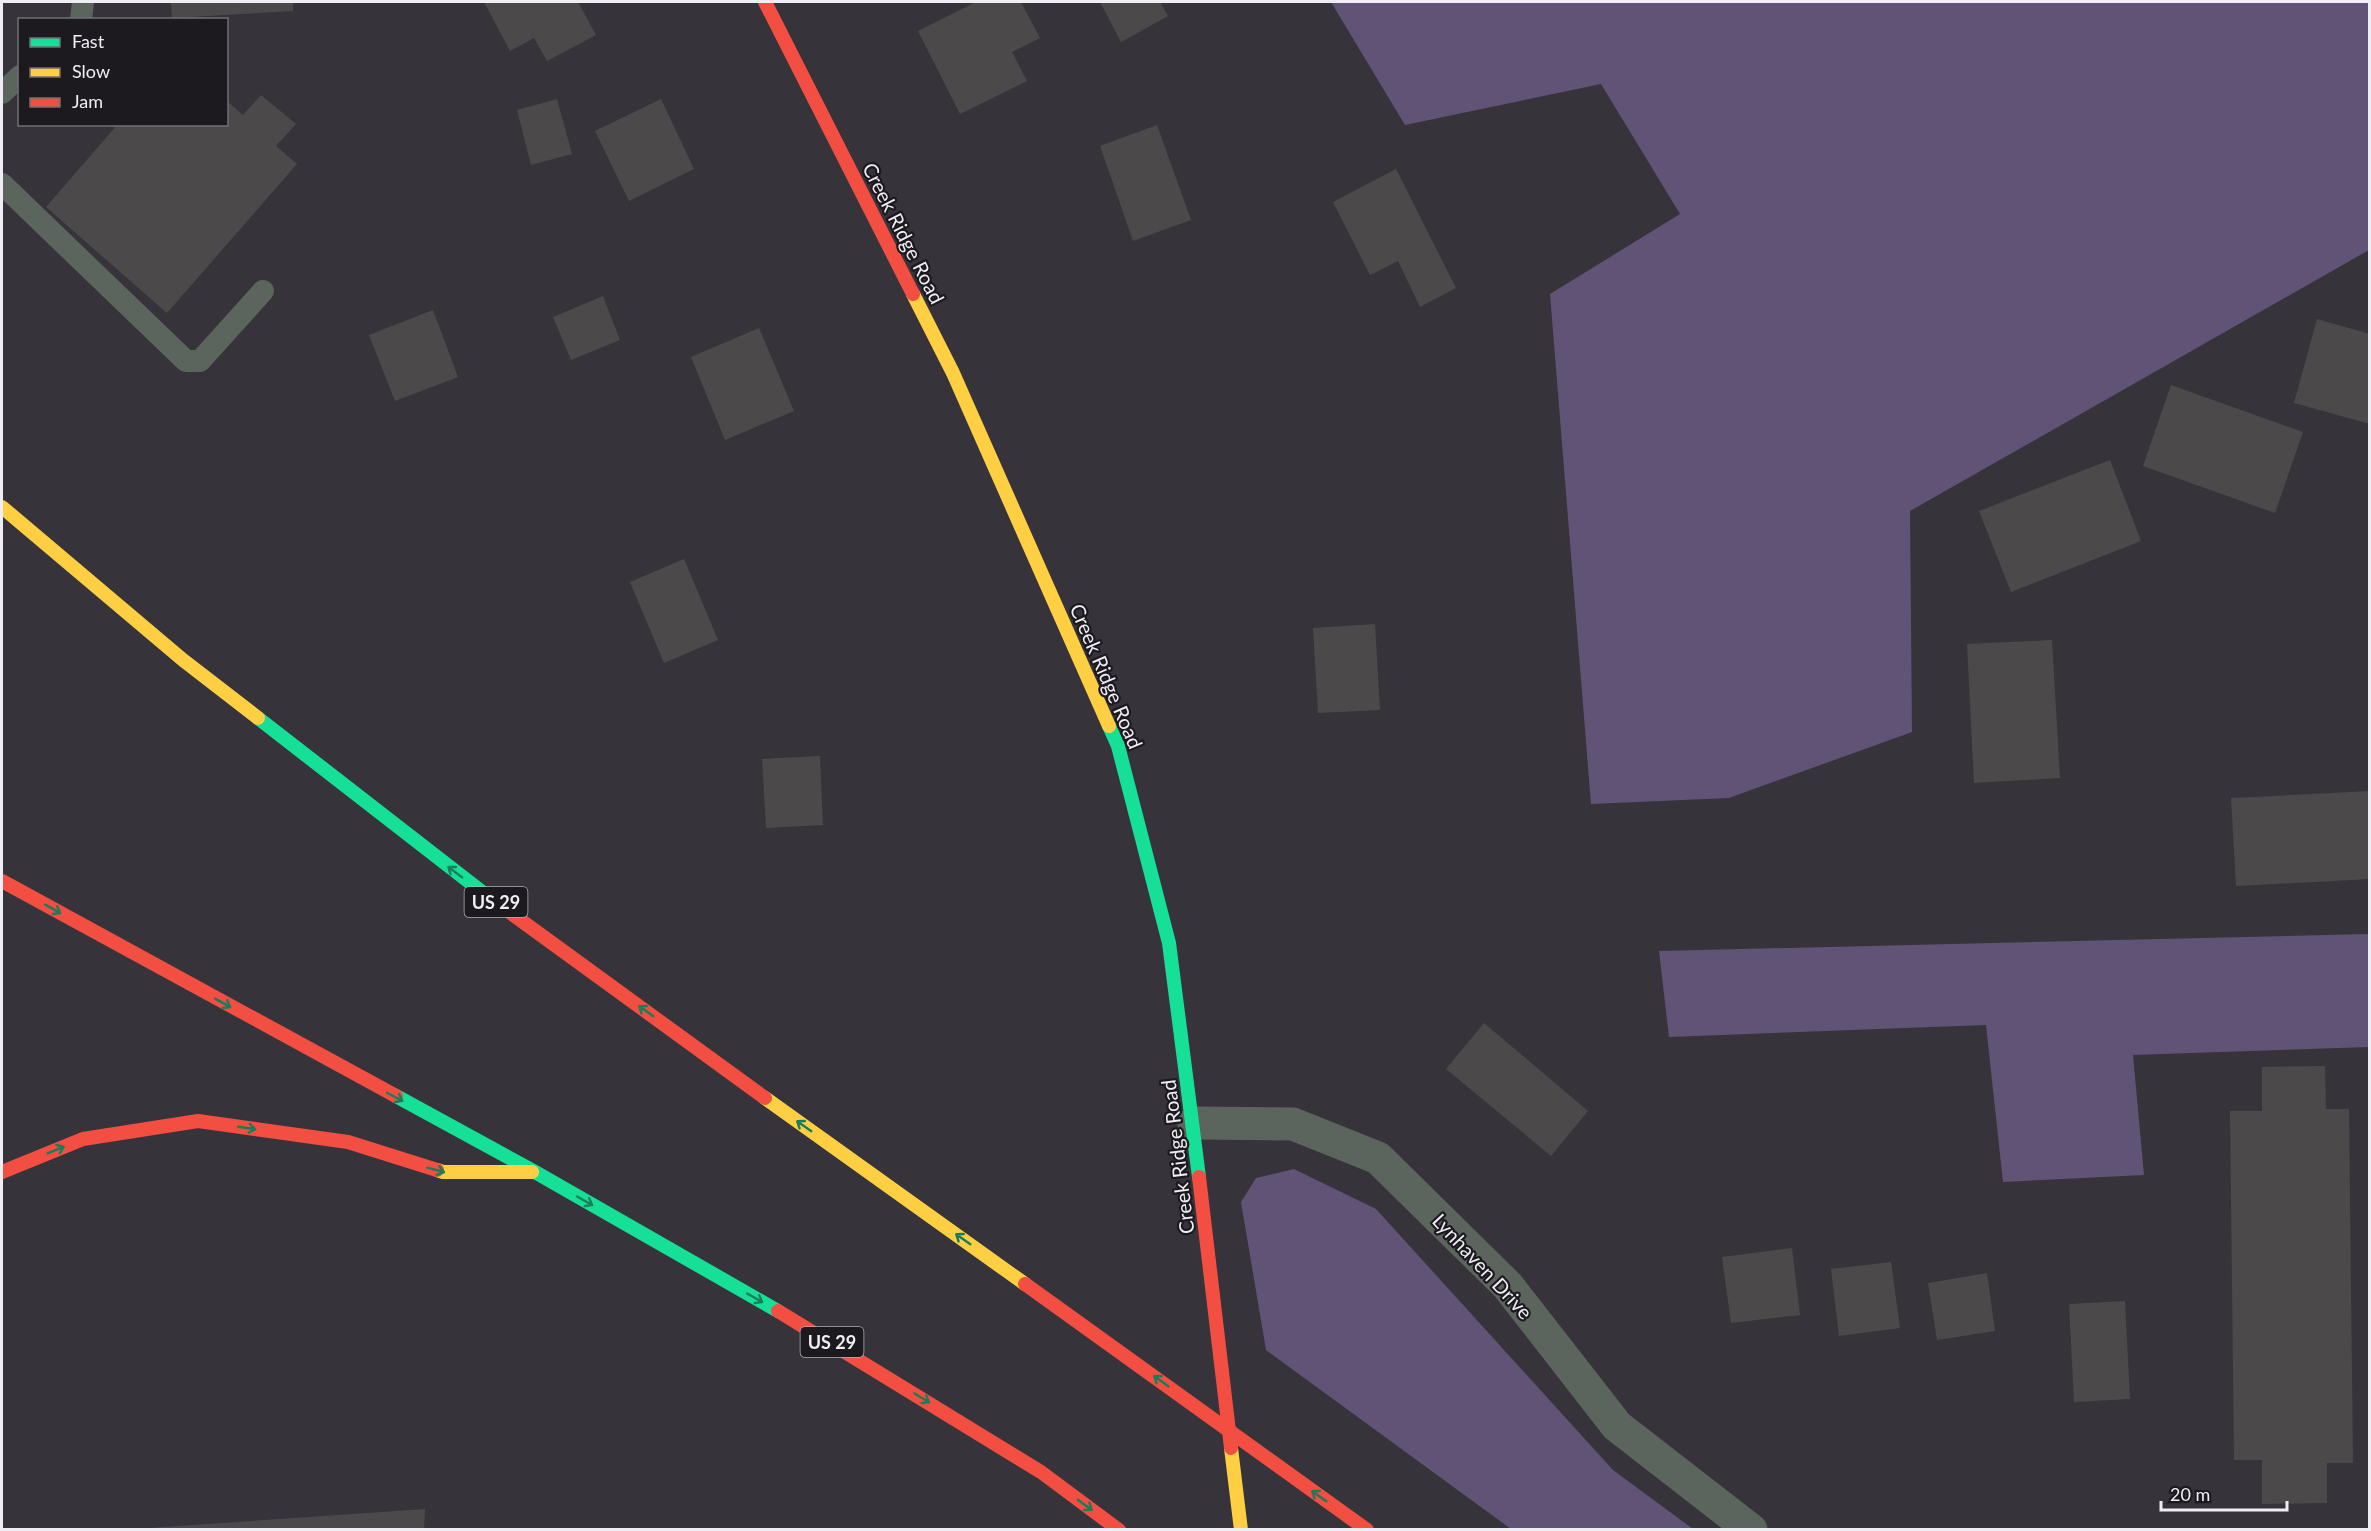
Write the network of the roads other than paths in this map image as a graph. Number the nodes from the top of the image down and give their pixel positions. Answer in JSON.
{"nodes":[{"id":1,"x":83,"y":2,"type":"edge"},
{"id":2,"x":765,"y":2,"type":"edge"},
{"id":3,"x":81,"y":18,"type":"edge"},
{"id":4,"x":18,"y":78,"type":"edge"},
{"id":5,"x":2,"y":93,"type":"edge"},
{"id":6,"x":2,"y":184,"type":"edge"},
{"id":7,"x":263,"y":291,"type":"dead end"},
{"id":8,"x":2,"y":507,"type":"edge"},
{"id":9,"x":2,"y":881,"type":"edge"},
{"id":10,"x":1194,"y":1123,"type":"junction"},
{"id":11,"x":2,"y":1172,"type":"edge"},
{"id":12,"x":535,"y":1172,"type":"junction"},
{"id":13,"x":1119,"y":1530,"type":"edge"},
{"id":14,"x":1241,"y":1530,"type":"edge"},
{"id":15,"x":1367,"y":1530,"type":"edge"},
{"id":16,"x":1751,"y":1530,"type":"edge"}],
"edges":[{"from":1,"to":3,"type":"lane"},
{"from":2,"to":10,"type":"main road","name":"Creek Ridge Road"},
{"from":4,"to":5,"type":"lane"},
{"from":6,"to":7,"type":"lane"},
{"from":15,"to":8,"type":"main road","number":"US 29","one_way":true},
{"from":9,"to":12,"type":"main road","number":"US 29","one_way":true},
{"from":10,"to":14,"type":"main road","name":"Creek Ridge Road","bridge":true},
{"from":10,"to":16,"type":"street","name":"Lynhaven Drive"},
{"from":11,"to":12,"type":"main road","one_way":true},
{"from":12,"to":13,"type":"main road","number":"US 29","one_way":true}]}
